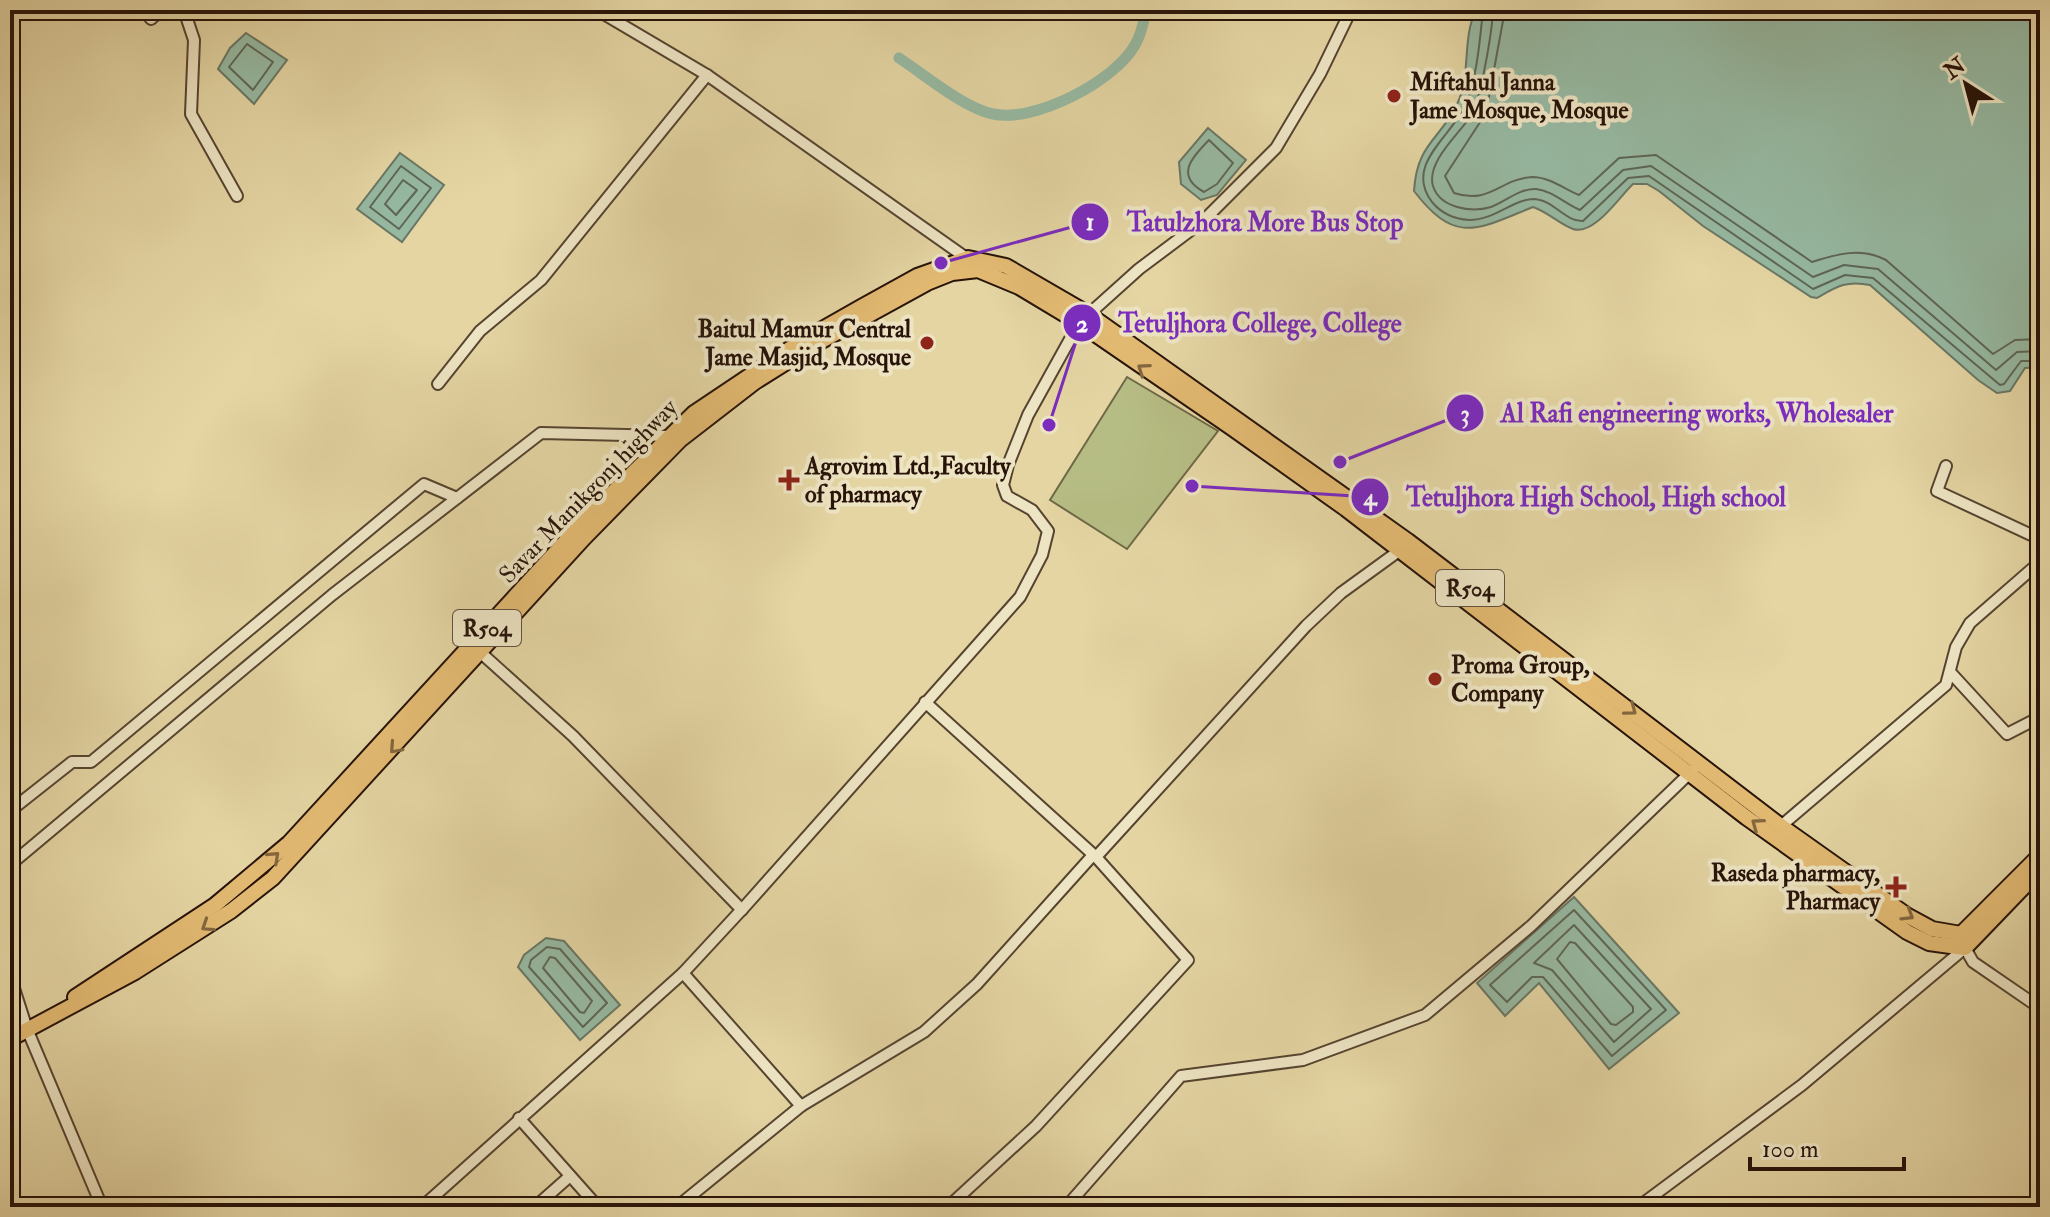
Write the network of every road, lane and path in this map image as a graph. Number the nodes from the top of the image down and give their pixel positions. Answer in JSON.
{"nodes":[{"id":1,"x":144,"y":10,"type":"edge"},
{"id":2,"x":161,"y":10,"type":"edge"},
{"id":3,"x":184,"y":10,"type":"edge"},
{"id":4,"x":1351,"y":10,"type":"edge"},
{"id":5,"x":605,"y":12,"type":"edge"},
{"id":6,"x":707,"y":75,"type":"junction"},
{"id":7,"x":237,"y":196,"type":"dead end"},
{"id":8,"x":973,"y":264,"type":"junction"},
{"id":9,"x":1083,"y":318,"type":"junction"},
{"id":10,"x":438,"y":384,"type":"dead end"},
{"id":11,"x":669,"y":436,"type":"junction"},
{"id":12,"x":1946,"y":466,"type":"dead end"},
{"id":13,"x":457,"y":498,"type":"junction"},
{"id":14,"x":2040,"y":539,"type":"edge"},
{"id":15,"x":1404,"y":546,"type":"junction"},
{"id":16,"x":2040,"y":562,"type":"edge"},
{"id":17,"x":480,"y":652,"type":"junction"},
{"id":18,"x":1950,"y":672,"type":"junction"},
{"id":19,"x":925,"y":702,"type":"junction"},
{"id":20,"x":2040,"y":717,"type":"edge"},
{"id":21,"x":1695,"y":767,"type":"junction"},
{"id":22,"x":10,"y":811,"type":"edge"},
{"id":23,"x":1781,"y":826,"type":"junction"},
{"id":24,"x":2040,"y":855,"type":"edge"},
{"id":25,"x":1094,"y":856,"type":"junction"},
{"id":26,"x":10,"y":865,"type":"edge"},
{"id":27,"x":2040,"y":870,"type":"edge"},
{"id":28,"x":742,"y":910,"type":"junction"},
{"id":29,"x":1958,"y":948,"type":"junction"},
{"id":30,"x":683,"y":973,"type":"junction"},
{"id":31,"x":10,"y":976,"type":"edge"},
{"id":32,"x":2040,"y":1008,"type":"edge"},
{"id":33,"x":27,"y":1029,"type":"junction"},
{"id":34,"x":10,"y":1039,"type":"edge"},
{"id":35,"x":801,"y":1106,"type":"junction"},
{"id":36,"x":519,"y":1118,"type":"junction"},
{"id":37,"x":570,"y":1176,"type":"junction"},
{"id":38,"x":102,"y":1207,"type":"edge"},
{"id":39,"x":422,"y":1207,"type":"edge"},
{"id":40,"x":535,"y":1207,"type":"edge"},
{"id":41,"x":598,"y":1207,"type":"edge"},
{"id":42,"x":677,"y":1207,"type":"edge"},
{"id":43,"x":948,"y":1207,"type":"edge"},
{"id":44,"x":1066,"y":1207,"type":"edge"},
{"id":45,"x":1638,"y":1207,"type":"edge"}],
"edges":[{"from":1,"to":2,"type":"street"},
{"from":3,"to":7,"type":"street"},
{"from":4,"to":9,"type":"street"},
{"from":5,"to":6,"type":"street"},
{"from":6,"to":8,"type":"street"},
{"from":6,"to":10,"type":"street"},
{"from":8,"to":9,"type":"main road","number":"R504"},
{"from":8,"to":11,"type":"main road","name":"Savar Manikgonj highway","number":"R504"},
{"from":8,"to":17,"type":"main road","number":"R504"},
{"from":9,"to":15,"type":"main road","number":"R504"},
{"from":9,"to":19,"type":"street"},
{"from":11,"to":13,"type":"street"},
{"from":33,"to":11,"type":"main road","name":"Savar Manikgonj highway","number":"R504","one_way":true},
{"from":12,"to":14,"type":"street"},
{"from":13,"to":22,"type":"street"},
{"from":13,"to":26,"type":"street"},
{"from":15,"to":21,"type":"main road","number":"R504"},
{"from":15,"to":25,"type":"street"},
{"from":16,"to":18,"type":"street"},
{"from":17,"to":28,"type":"street"},
{"from":17,"to":33,"type":"main road","number":"R504","one_way":true},
{"from":18,"to":20,"type":"street"},
{"from":18,"to":23,"type":"street"},
{"from":19,"to":25,"type":"street"},
{"from":19,"to":28,"type":"street"},
{"from":21,"to":23,"type":"main road","number":"R504"},
{"from":29,"to":21,"type":"main road","number":"R504","one_way":true},
{"from":21,"to":44,"type":"street"},
{"from":23,"to":29,"type":"main road","number":"R504","one_way":true},
{"from":24,"to":29,"type":"main road"},
{"from":25,"to":35,"type":"street"},
{"from":25,"to":43,"type":"street"},
{"from":27,"to":29,"type":"main road"},
{"from":28,"to":30,"type":"street"},
{"from":29,"to":32,"type":"street"},
{"from":29,"to":45,"type":"street"},
{"from":30,"to":35,"type":"street"},
{"from":30,"to":36,"type":"street"},
{"from":31,"to":33,"type":"street"},
{"from":33,"to":34,"type":"main road","number":"R504"},
{"from":33,"to":38,"type":"street"},
{"from":35,"to":42,"type":"street"},
{"from":36,"to":37,"type":"street"},
{"from":36,"to":39,"type":"street"},
{"from":37,"to":40,"type":"street"},
{"from":37,"to":41,"type":"street"}]}
